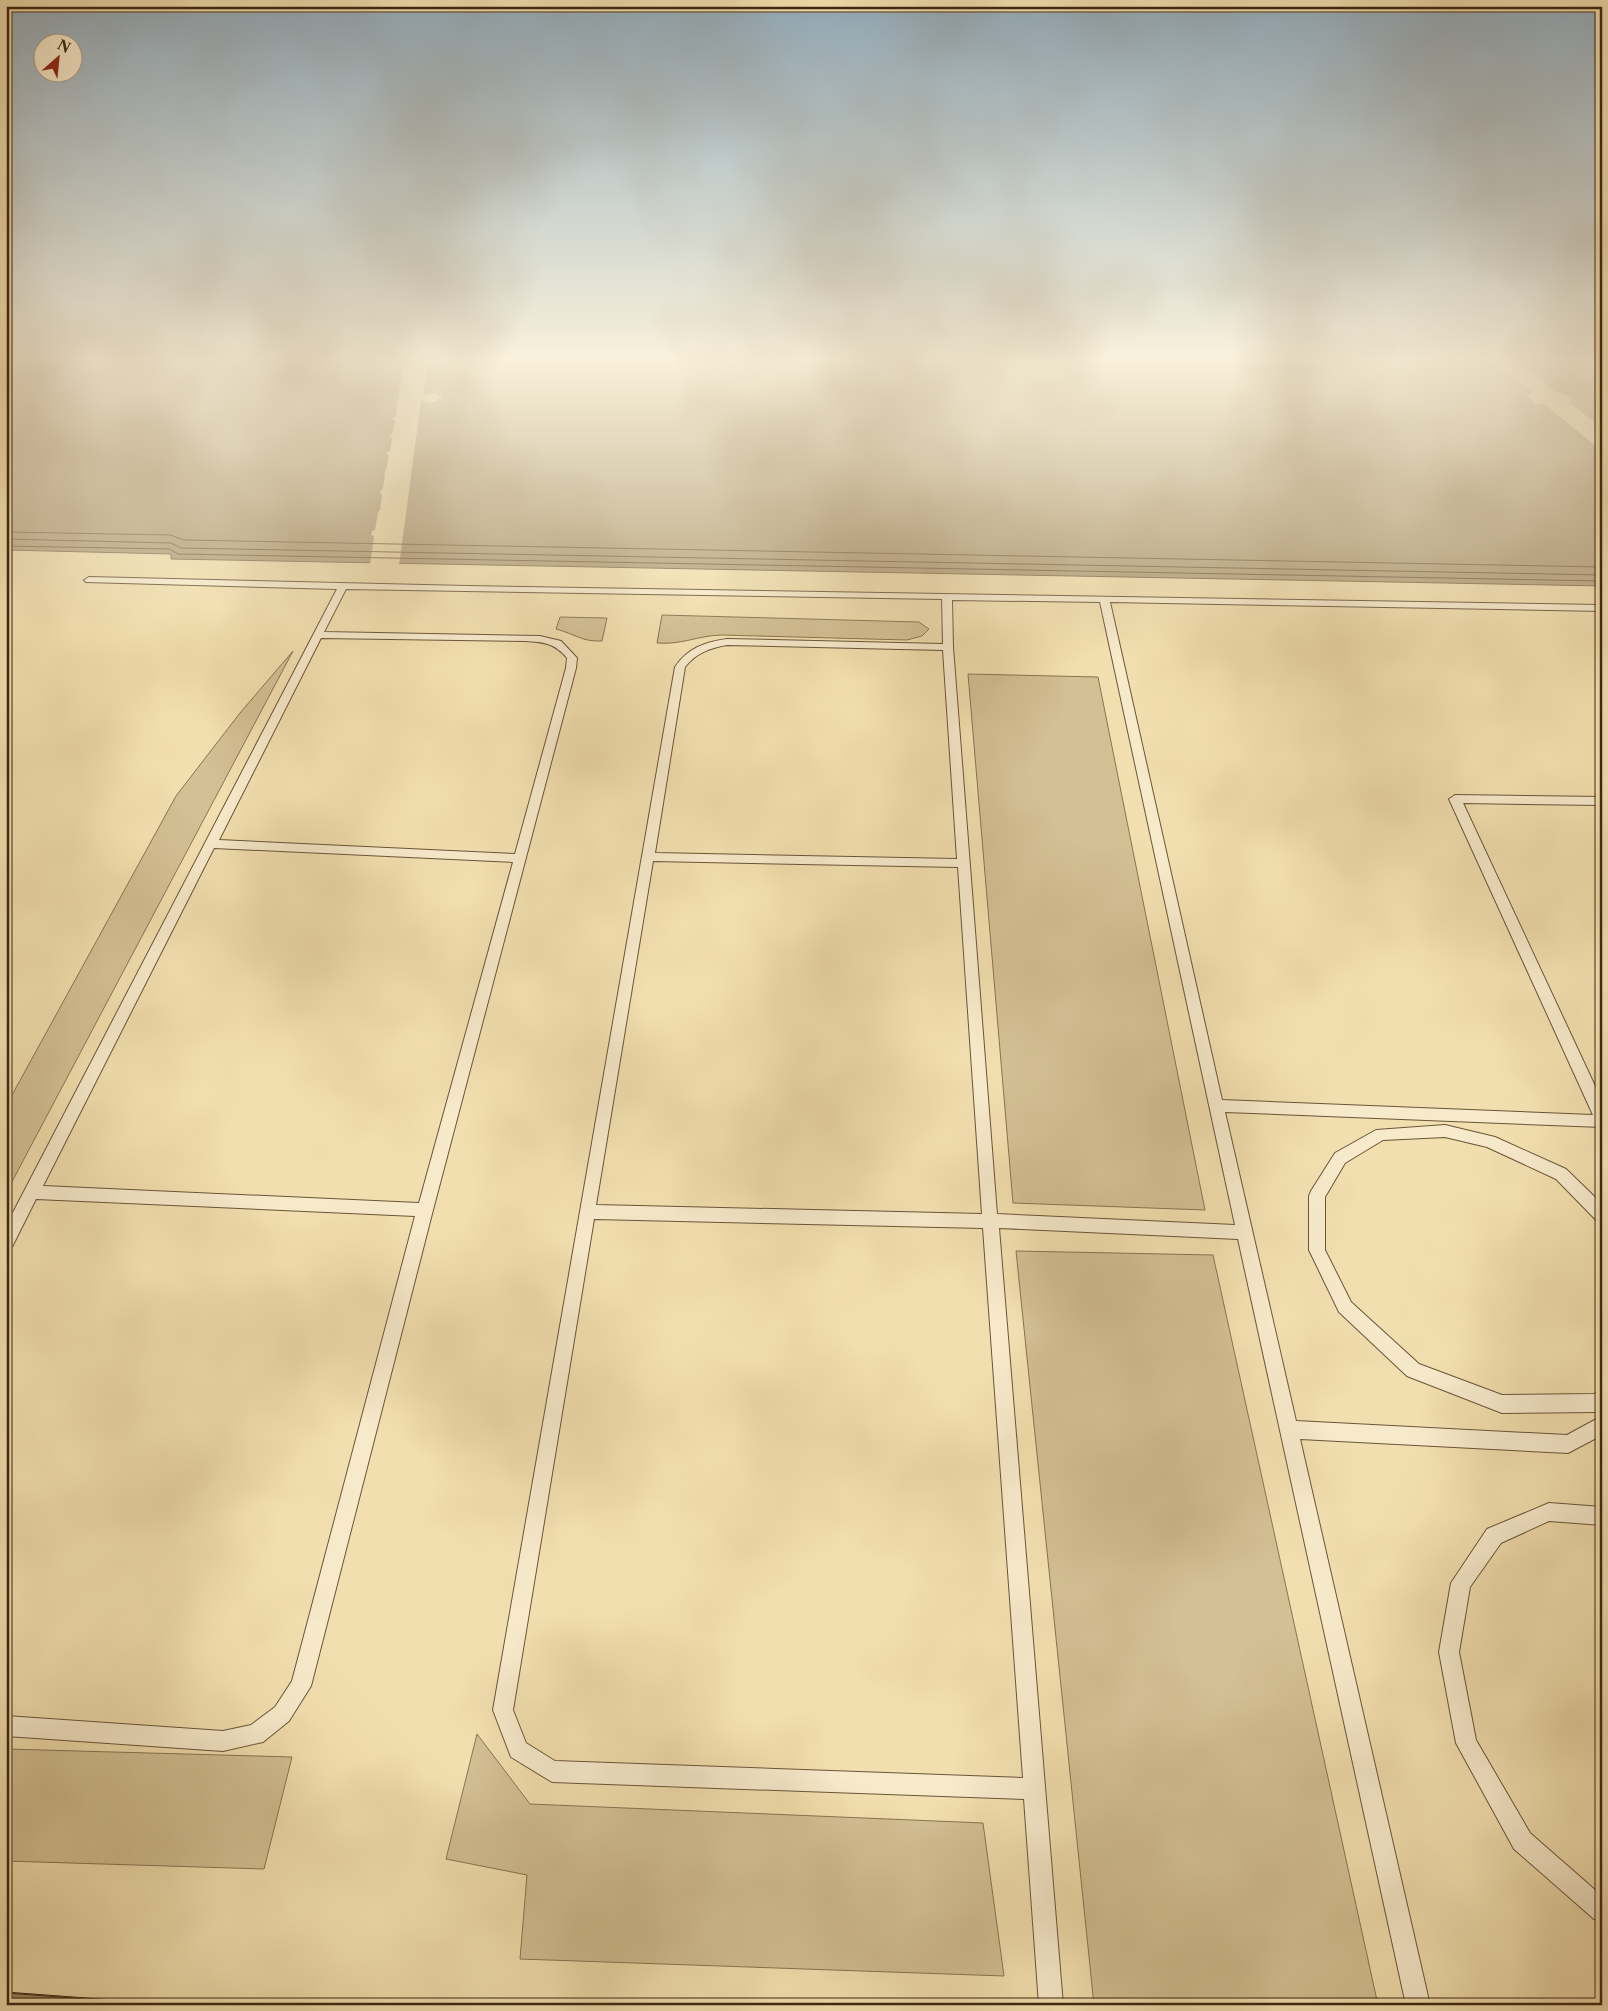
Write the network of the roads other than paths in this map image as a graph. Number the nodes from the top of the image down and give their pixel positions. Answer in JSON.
{"nodes":[{"id":1,"x":89,"y":580,"type":"dead end"},
{"id":2,"x":342,"y":588,"type":"junction"},
{"id":3,"x":946,"y":597,"type":"junction"},
{"id":4,"x":1104,"y":599,"type":"junction"},
{"id":5,"x":1602,"y":608,"type":"edge"},
{"id":6,"x":317,"y":635,"type":"junction"},
{"id":7,"x":948,"y":646,"type":"junction"},
{"id":8,"x":1602,"y":801,"type":"edge"},
{"id":9,"x":211,"y":844,"type":"junction"},
{"id":10,"x":648,"y":857,"type":"junction"},
{"id":11,"x":520,"y":858,"type":"junction"},
{"id":12,"x":964,"y":863,"type":"junction"},
{"id":13,"x":1216,"y":1106,"type":"junction"},
{"id":14,"x":1602,"y":1119,"type":"edge"},
{"id":15,"x":32,"y":1192,"type":"junction"},
{"id":16,"x":425,"y":1210,"type":"junction"},
{"id":17,"x":587,"y":1212,"type":"junction"},
{"id":18,"x":1602,"y":1215,"type":"edge"},
{"id":19,"x":990,"y":1221,"type":"junction"},
{"id":20,"x":1244,"y":1232,"type":"junction"},
{"id":21,"x":6,"y":1242,"type":"edge"},
{"id":22,"x":1602,"y":1399,"type":"edge"},
{"id":23,"x":1602,"y":1425,"type":"edge"},
{"id":24,"x":1290,"y":1430,"type":"junction"},
{"id":25,"x":1602,"y":1516,"type":"edge"},
{"id":26,"x":6,"y":1726,"type":"edge"},
{"id":27,"x":1034,"y":1789,"type":"junction"},
{"id":28,"x":1602,"y":1911,"type":"edge"},
{"id":29,"x":1051,"y":2005,"type":"edge"},
{"id":30,"x":1418,"y":2005,"type":"edge"}],
"edges":[{"from":1,"to":2,"type":"lane"},
{"from":2,"to":3,"type":"lane"},
{"from":2,"to":6,"type":"lane"},
{"from":3,"to":4,"type":"lane"},
{"from":3,"to":7,"type":"lane"},
{"from":4,"to":5,"type":"lane"},
{"from":4,"to":13,"type":"lane"},
{"from":6,"to":9,"type":"lane"},
{"from":6,"to":11,"type":"lane"},
{"from":7,"to":10,"type":"lane"},
{"from":7,"to":12,"type":"lane"},
{"from":8,"to":14,"type":"lane"},
{"from":9,"to":11,"type":"lane"},
{"from":9,"to":15,"type":"lane"},
{"from":10,"to":12,"type":"lane"},
{"from":10,"to":17,"type":"lane"},
{"from":11,"to":16,"type":"lane"},
{"from":12,"to":19,"type":"lane"},
{"from":13,"to":14,"type":"lane"},
{"from":13,"to":20,"type":"lane"},
{"from":15,"to":16,"type":"lane"},
{"from":15,"to":21,"type":"lane"},
{"from":16,"to":26,"type":"lane"},
{"from":17,"to":19,"type":"lane"},
{"from":17,"to":27,"type":"lane"},
{"from":18,"to":22,"type":"lane"},
{"from":19,"to":20,"type":"lane"},
{"from":19,"to":27,"type":"lane"},
{"from":20,"to":24,"type":"lane"},
{"from":23,"to":24,"type":"lane"},
{"from":24,"to":30,"type":"lane"},
{"from":25,"to":28,"type":"lane"},
{"from":27,"to":29,"type":"lane"}]}
